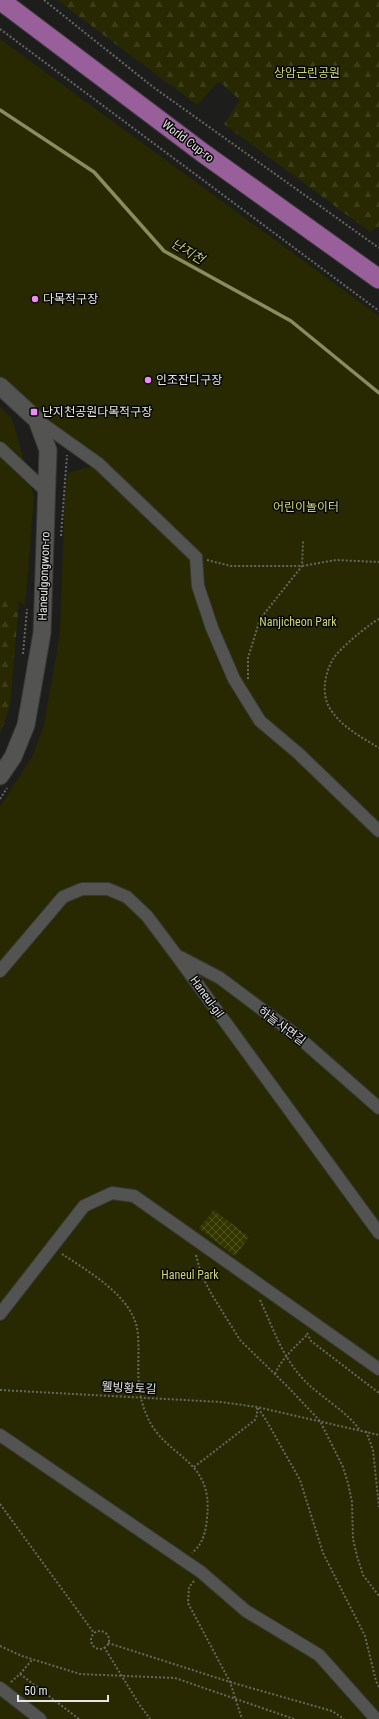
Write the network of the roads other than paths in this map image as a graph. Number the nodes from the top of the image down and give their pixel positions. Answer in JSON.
{"nodes":[{"id":1,"x":0,"y":0,"type":"edge"},
{"id":2,"x":379,"y":279,"type":"edge"},
{"id":3,"x":0,"y":386,"type":"edge"},
{"id":4,"x":37,"y":420,"type":"junction"},
{"id":5,"x":0,"y":448,"type":"edge"},
{"id":6,"x":46,"y":491,"type":"junction"},
{"id":7,"x":0,"y":776,"type":"edge"},
{"id":8,"x":379,"y":831,"type":"edge"},
{"id":9,"x":177,"y":956,"type":"junction"},
{"id":10,"x":0,"y":971,"type":"edge"},
{"id":11,"x":379,"y":1108,"type":"edge"},
{"id":12,"x":379,"y":1233,"type":"edge"},
{"id":13,"x":0,"y":1314,"type":"edge"},
{"id":14,"x":379,"y":1369,"type":"edge"},
{"id":15,"x":0,"y":1435,"type":"edge"},
{"id":16,"x":2,"y":1689,"type":"edge"},
{"id":17,"x":40,"y":1719,"type":"edge"},
{"id":18,"x":376,"y":1719,"type":"edge"}],
"edges":[{"from":1,"to":2,"type":"main road","name":"World Cup-ro"},
{"from":3,"to":4,"type":"street","name":"Haneulgongwon-ro"},
{"from":4,"to":6,"type":"street","name":"Haneulgongwon-ro"},
{"from":4,"to":8,"type":"street"},
{"from":5,"to":6,"type":"street"},
{"from":6,"to":7,"type":"street","name":"Haneulgongwon-ro"},
{"from":9,"to":10,"type":"street","name":"Haneul-gil"},
{"from":9,"to":11,"type":"street","name":"하늘사면길"},
{"from":9,"to":12,"type":"street","name":"Haneul-gil"},
{"from":13,"to":14,"type":"street"},
{"from":15,"to":18,"type":"street"},
{"from":16,"to":17,"type":"street"}]}
